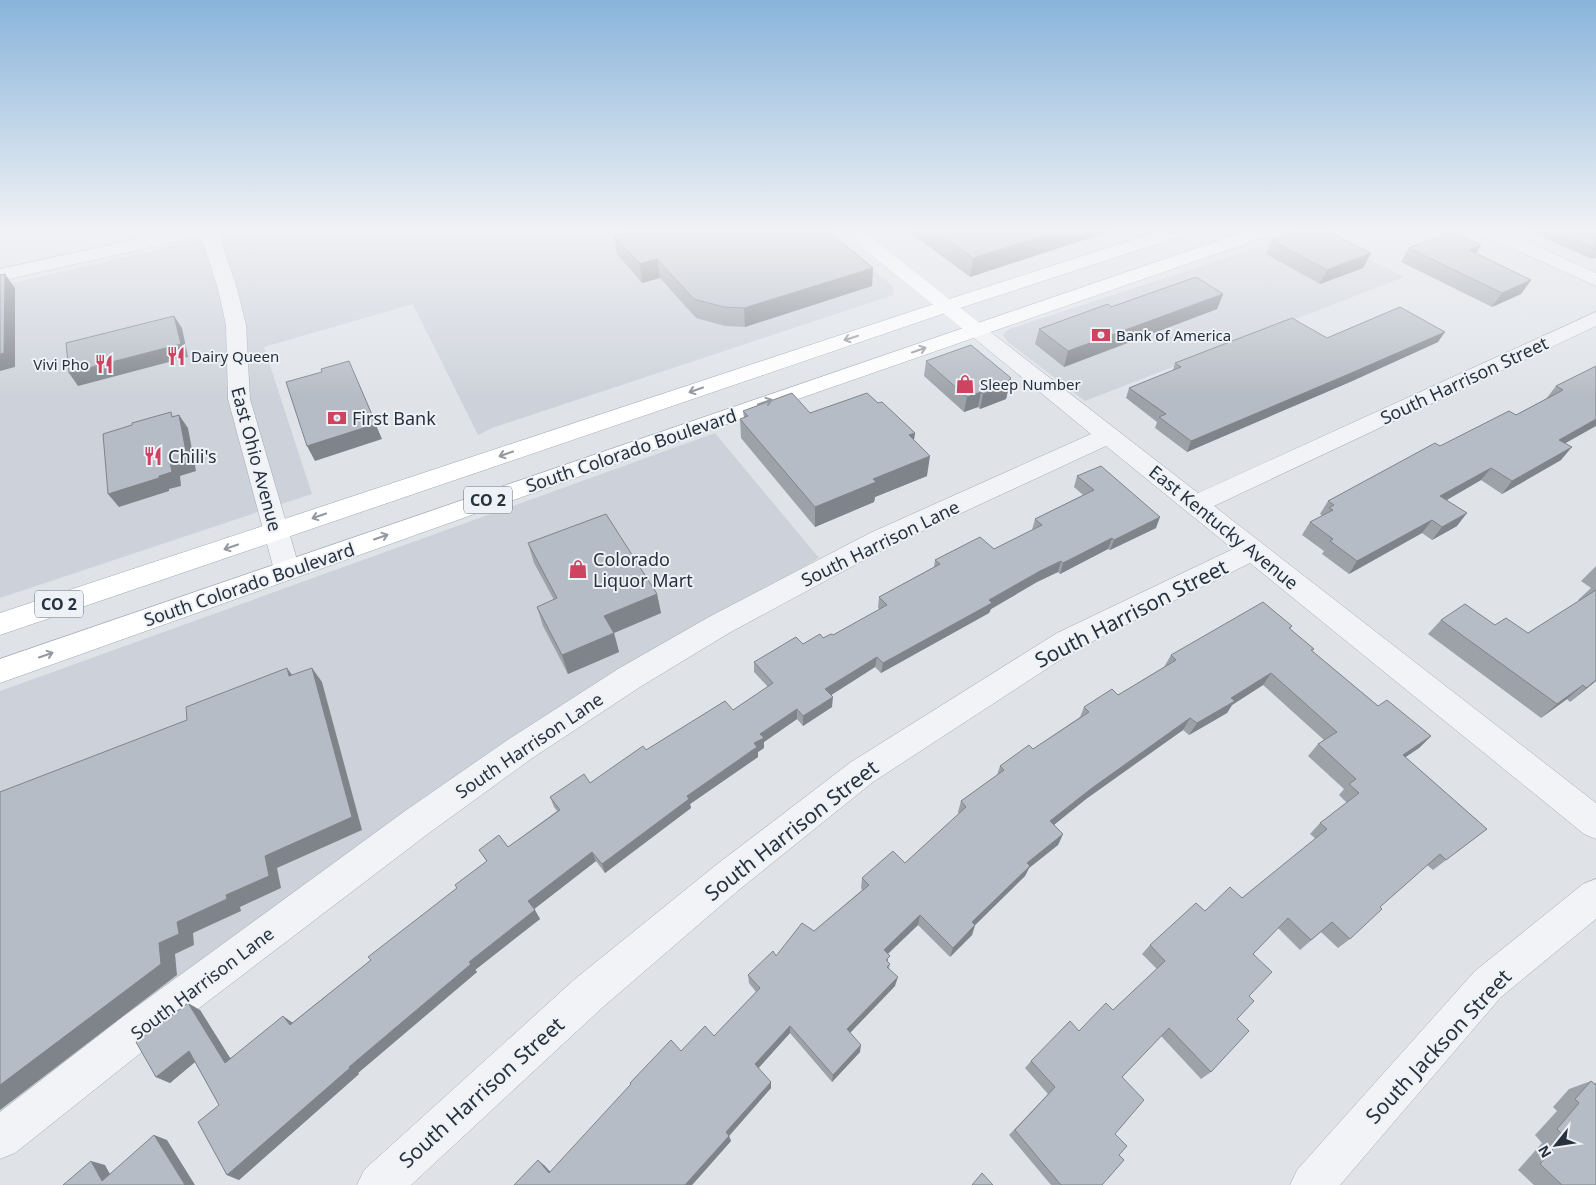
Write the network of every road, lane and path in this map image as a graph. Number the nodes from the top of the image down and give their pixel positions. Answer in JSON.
{"nodes":[{"id":1,"x":225,"y":286,"type":"edge"},
{"id":2,"x":921,"y":286,"type":"edge"},
{"id":3,"x":1007,"y":286,"type":"edge"},
{"id":4,"x":1103,"y":286,"type":"edge"},
{"id":5,"x":946,"y":306,"type":"junction"},
{"id":6,"x":1596,"y":318,"type":"edge"},
{"id":7,"x":976,"y":330,"type":"junction"},
{"id":8,"x":1109,"y":435,"type":"junction"},
{"id":9,"x":1196,"y":504,"type":"junction"},
{"id":10,"x":277,"y":531,"type":"junction"},
{"id":11,"x":1254,"y":550,"type":"junction"},
{"id":12,"x":288,"y":570,"type":"junction"},
{"id":13,"x":0,"y":624,"type":"edge"},
{"id":14,"x":0,"y":671,"type":"edge"},
{"id":15,"x":1593,"y":815,"type":"edge"},
{"id":16,"x":1596,"y":896,"type":"edge"},
{"id":17,"x":0,"y":1138,"type":"edge"},
{"id":18,"x":379,"y":1185,"type":"edge"},
{"id":19,"x":1312,"y":1185,"type":"edge"}],
"edges":[{"from":1,"to":10,"type":"street","name":"East Ohio Avenue"},
{"from":2,"to":5,"type":"main road","name":"East Kentucky Avenue"},
{"from":3,"to":5,"type":"main road","name":"South Colorado Boulevard","number":"CO 2"},
{"from":4,"to":7,"type":"main road","name":"South Colorado Boulevard","number":"CO 2"},
{"from":5,"to":7,"type":"main road","name":"East Kentucky Avenue"},
{"from":5,"to":10,"type":"main road","name":"South Colorado Boulevard","number":"CO 2","one_way":true},
{"from":6,"to":9,"type":"street","name":"South Harrison Street"},
{"from":7,"to":8,"type":"street","name":"East Kentucky Avenue"},
{"from":12,"to":7,"type":"main road","name":"South Colorado Boulevard","number":"CO 2","one_way":true},
{"from":8,"to":9,"type":"street","name":"East Kentucky Avenue"},
{"from":8,"to":17,"type":"street","name":"South Harrison Lane"},
{"from":9,"to":11,"type":"street","name":"East Kentucky Avenue"},
{"from":10,"to":12,"type":"street","name":"East Ohio Avenue"},
{"from":10,"to":13,"type":"main road","name":"South Colorado Boulevard","number":"CO 2","one_way":true},
{"from":11,"to":15,"type":"street","name":"East Kentucky Avenue"},
{"from":11,"to":18,"type":"street","name":"South Harrison Street"},
{"from":14,"to":12,"type":"main road","name":"South Colorado Boulevard","number":"CO 2","one_way":true},
{"from":16,"to":19,"type":"street","name":"South Jackson Street"}]}
